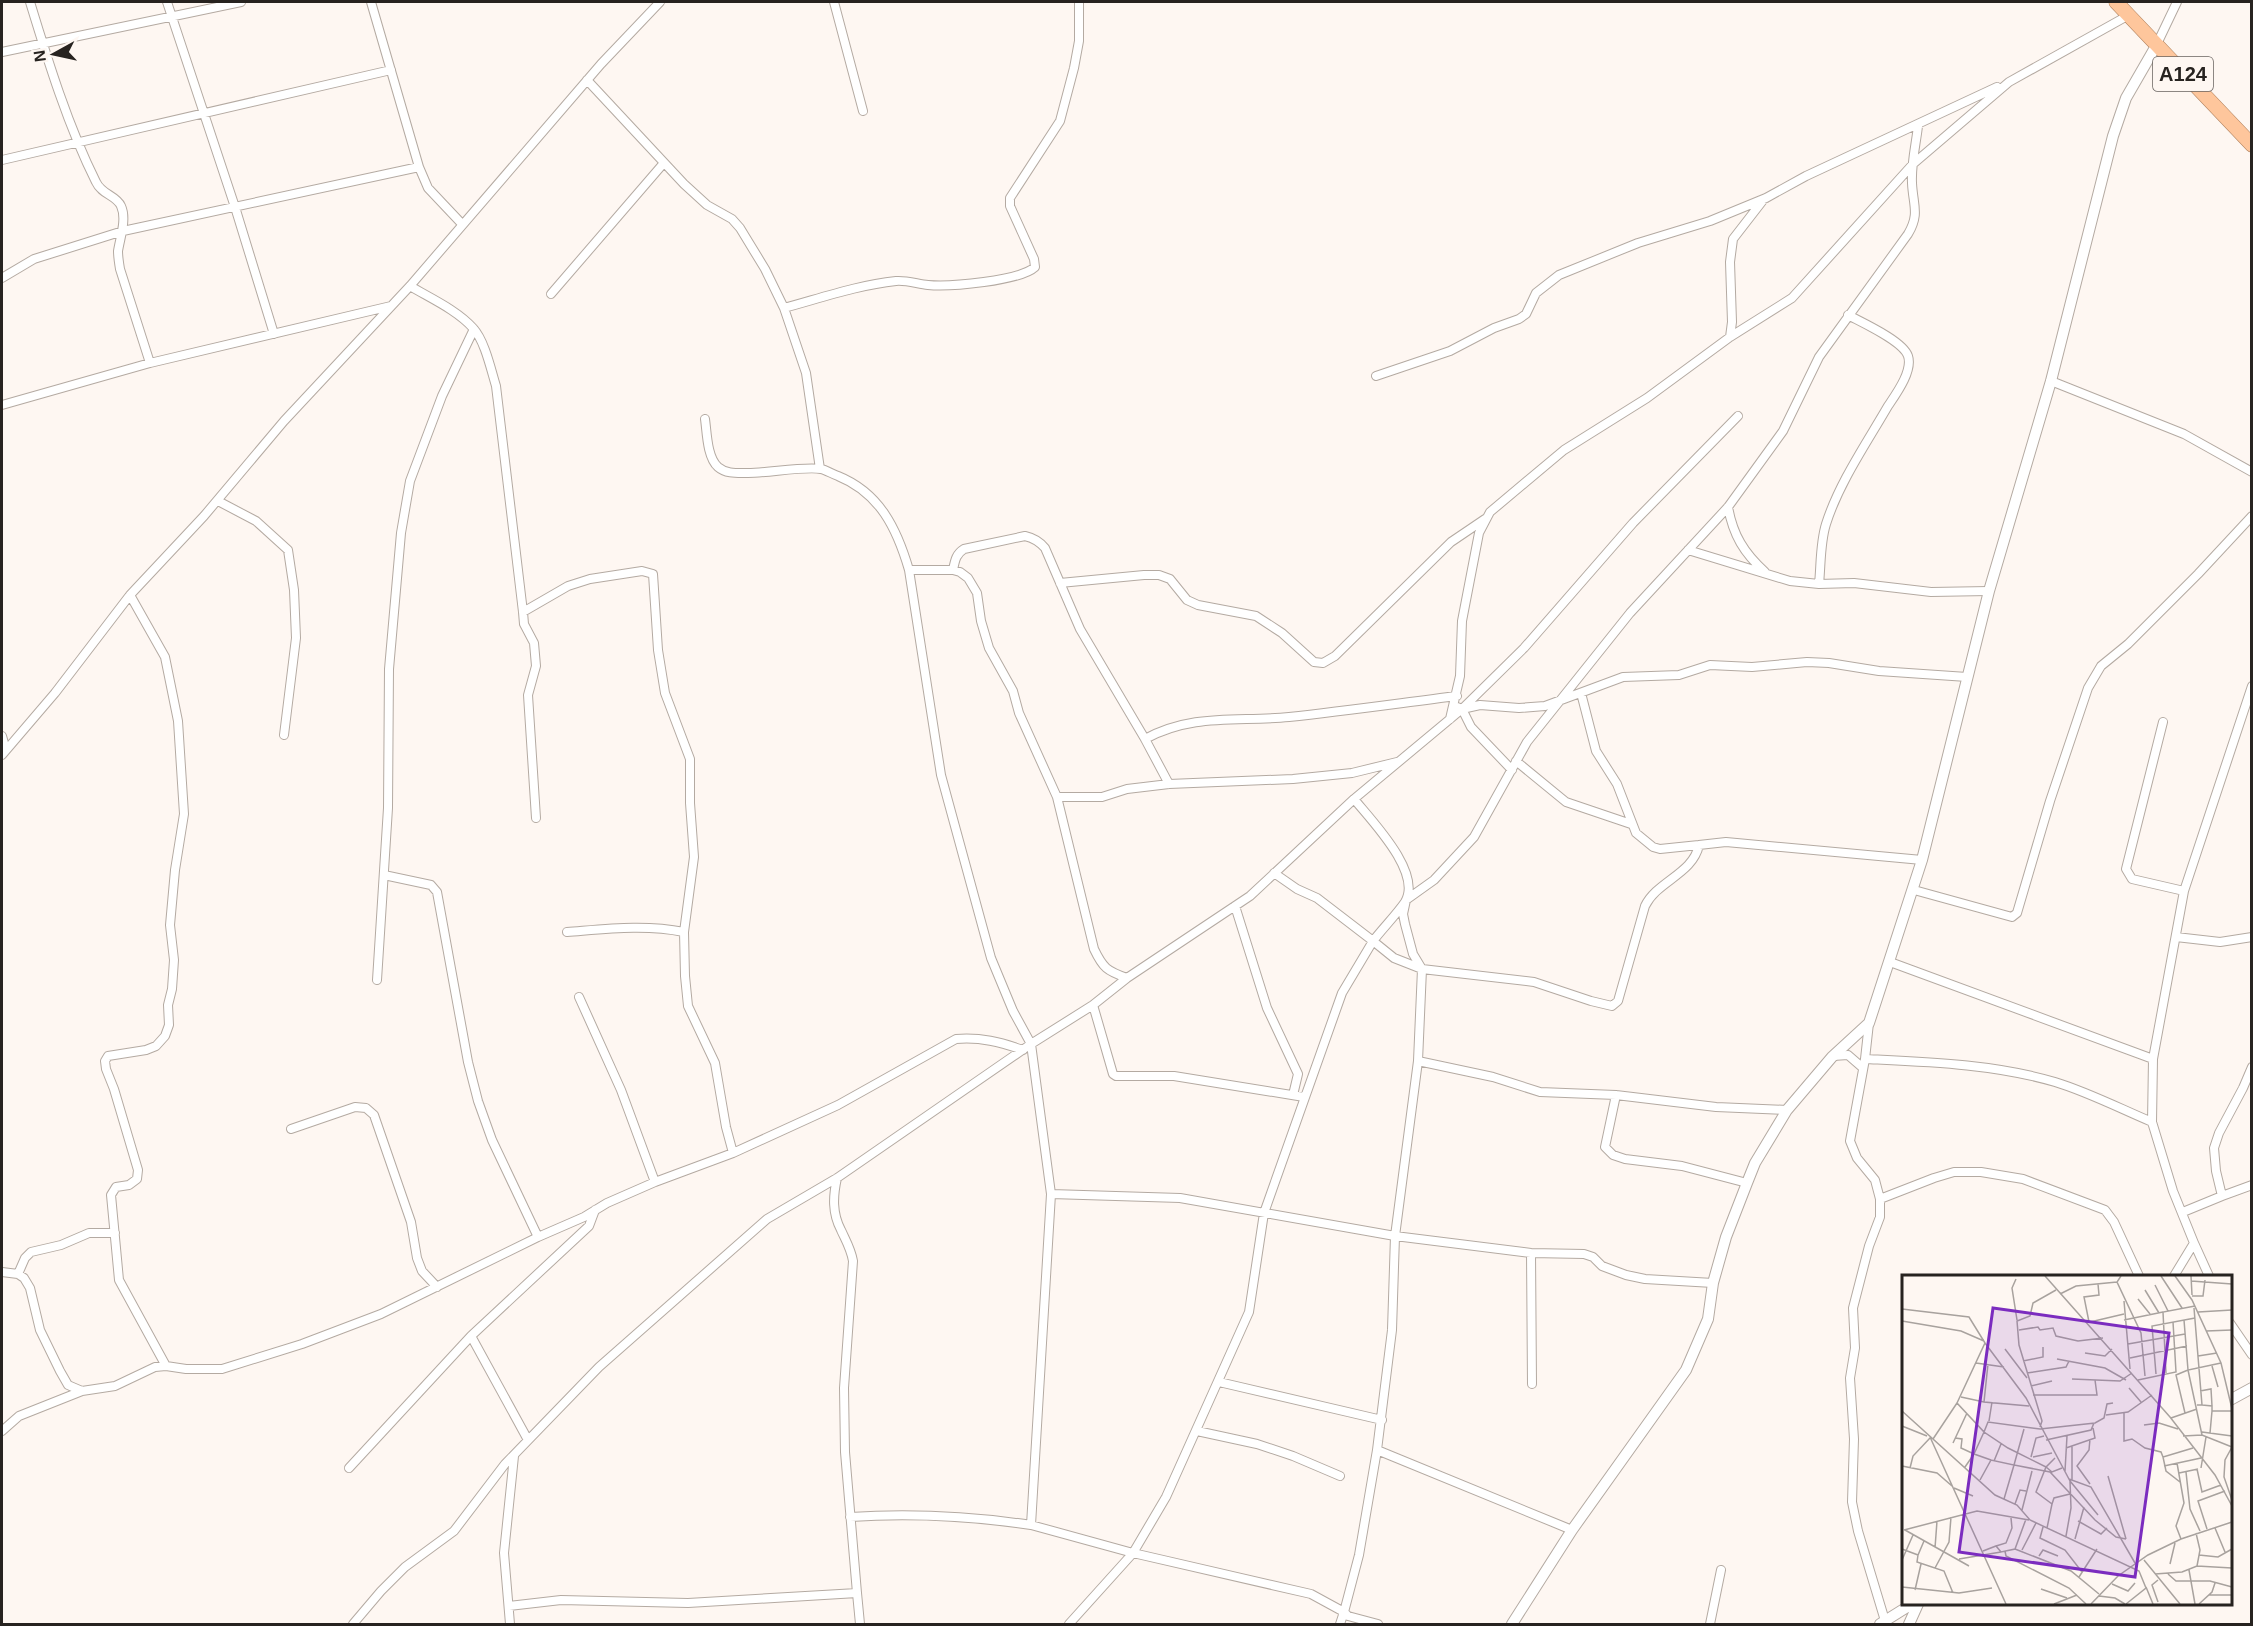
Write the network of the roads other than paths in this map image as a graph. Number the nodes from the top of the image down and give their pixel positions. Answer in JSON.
{"nodes":[{"id":1,"x":30,"y":2,"type":"edge"},
{"id":2,"x":166,"y":2,"type":"edge"},
{"id":3,"x":242,"y":2,"type":"edge"},
{"id":4,"x":371,"y":2,"type":"edge"},
{"id":5,"x":660,"y":2,"type":"edge"},
{"id":6,"x":834,"y":2,"type":"edge"},
{"id":7,"x":1079,"y":2,"type":"edge"},
{"id":8,"x":2116,"y":2,"type":"edge"},
{"id":9,"x":2177,"y":2,"type":"edge"},
{"id":10,"x":2129,"y":15,"type":"junction"},
{"id":11,"x":172,"y":18,"type":"junction"},
{"id":12,"x":43,"y":44,"type":"junction"},
{"id":13,"x":2156,"y":46,"type":"junction"},
{"id":14,"x":2,"y":52,"type":"edge"},
{"id":15,"x":391,"y":70,"type":"junction"},
{"id":16,"x":587,"y":80,"type":"junction"},
{"id":17,"x":2009,"y":82,"type":"junction"},
{"id":18,"x":863,"y":111,"type":"dead end"},
{"id":19,"x":204,"y":114,"type":"junction"},
{"id":20,"x":1918,"y":126,"type":"junction"},
{"id":21,"x":79,"y":143,"type":"junction"},
{"id":22,"x":2252,"y":145,"type":"edge"},
{"id":23,"x":2,"y":160,"type":"edge"},
{"id":24,"x":663,"y":164,"type":"junction"},
{"id":25,"x":1913,"y":164,"type":"junction"},
{"id":26,"x":419,"y":167,"type":"junction"},
{"id":27,"x":1766,"y":198,"type":"junction"},
{"id":28,"x":235,"y":207,"type":"junction"},
{"id":29,"x":462,"y":224,"type":"junction"},
{"id":30,"x":123,"y":231,"type":"junction"},
{"id":31,"x":2,"y":278,"type":"edge"},
{"id":32,"x":410,"y":286,"type":"junction"},
{"id":33,"x":551,"y":294,"type":"dead end"},
{"id":34,"x":391,"y":306,"type":"junction"},
{"id":35,"x":784,"y":308,"type":"junction"},
{"id":36,"x":1848,"y":315,"type":"junction"},
{"id":37,"x":474,"y":329,"type":"junction"},
{"id":38,"x":274,"y":334,"type":"junction"},
{"id":39,"x":1730,"y":337,"type":"junction"},
{"id":40,"x":150,"y":363,"type":"junction"},
{"id":41,"x":1376,"y":376,"type":"dead end"},
{"id":42,"x":2051,"y":381,"type":"junction"},
{"id":43,"x":2,"y":405,"type":"edge"},
{"id":44,"x":1738,"y":416,"type":"dead end"},
{"id":45,"x":705,"y":419,"type":"dead end"},
{"id":46,"x":820,"y":469,"type":"junction"},
{"id":47,"x":2252,"y":472,"type":"edge"},
{"id":48,"x":218,"y":501,"type":"junction"},
{"id":49,"x":1728,"y":507,"type":"junction"},
{"id":50,"x":2252,"y":516,"type":"edge"},
{"id":51,"x":1485,"y":519,"type":"junction"},
{"id":52,"x":1688,"y":550,"type":"junction"},
{"id":53,"x":909,"y":570,"type":"junction"},
{"id":54,"x":953,"y":570,"type":"junction"},
{"id":55,"x":1767,"y":575,"type":"junction"},
{"id":56,"x":1060,"y":584,"type":"junction"},
{"id":57,"x":1819,"y":584,"type":"junction"},
{"id":58,"x":1989,"y":591,"type":"junction"},
{"id":59,"x":130,"y":595,"type":"junction"},
{"id":60,"x":523,"y":612,"type":"junction"},
{"id":61,"x":1967,"y":677,"type":"junction"},
{"id":62,"x":2252,"y":686,"type":"edge"},
{"id":63,"x":1581,"y":693,"type":"junction"},
{"id":64,"x":1457,"y":696,"type":"junction"},
{"id":65,"x":1557,"y":703,"type":"junction"},
{"id":66,"x":1458,"y":708,"type":"junction"},
{"id":67,"x":2163,"y":722,"type":"dead end"},
{"id":68,"x":284,"y":735,"type":"dead end"},
{"id":69,"x":2,"y":737,"type":"edge"},
{"id":70,"x":1146,"y":739,"type":"junction"},
{"id":71,"x":4,"y":752,"type":"edge"},
{"id":72,"x":1401,"y":761,"type":"junction"},
{"id":73,"x":1516,"y":761,"type":"junction"},
{"id":74,"x":1512,"y":770,"type":"junction"},
{"id":75,"x":1169,"y":784,"type":"junction"},
{"id":76,"x":1057,"y":797,"type":"junction"},
{"id":77,"x":1354,"y":799,"type":"junction"},
{"id":78,"x":536,"y":818,"type":"dead end"},
{"id":79,"x":1631,"y":824,"type":"junction"},
{"id":80,"x":1700,"y":845,"type":"junction"},
{"id":81,"x":1922,"y":860,"type":"junction"},
{"id":82,"x":1274,"y":873,"type":"junction"},
{"id":83,"x":384,"y":875,"type":"junction"},
{"id":84,"x":1914,"y":890,"type":"junction"},
{"id":85,"x":2184,"y":891,"type":"junction"},
{"id":86,"x":1406,"y":900,"type":"junction"},
{"id":87,"x":1235,"y":906,"type":"junction"},
{"id":88,"x":567,"y":932,"type":"dead end"},
{"id":89,"x":684,"y":932,"type":"junction"},
{"id":90,"x":2176,"y":937,"type":"junction"},
{"id":91,"x":2252,"y":937,"type":"edge"},
{"id":92,"x":1372,"y":941,"type":"junction"},
{"id":93,"x":1890,"y":962,"type":"junction"},
{"id":94,"x":1422,"y":969,"type":"junction"},
{"id":95,"x":1127,"y":978,"type":"junction"},
{"id":96,"x":377,"y":980,"type":"dead end"},
{"id":97,"x":579,"y":997,"type":"dead end"},
{"id":98,"x":1094,"y":1005,"type":"junction"},
{"id":99,"x":1869,"y":1023,"type":"junction"},
{"id":100,"x":1031,"y":1044,"type":"junction"},
{"id":101,"x":1023,"y":1050,"type":"junction"},
{"id":102,"x":1832,"y":1057,"type":"junction"},
{"id":103,"x":1865,"y":1059,"type":"junction"},
{"id":104,"x":2153,"y":1059,"type":"junction"},
{"id":105,"x":1418,"y":1061,"type":"junction"},
{"id":106,"x":2252,"y":1067,"type":"edge"},
{"id":107,"x":1863,"y":1068,"type":"junction"},
{"id":108,"x":1293,"y":1095,"type":"junction"},
{"id":109,"x":1616,"y":1095,"type":"junction"},
{"id":110,"x":1304,"y":1097,"type":"junction"},
{"id":111,"x":1787,"y":1110,"type":"junction"},
{"id":112,"x":2152,"y":1122,"type":"junction"},
{"id":113,"x":291,"y":1129,"type":"dead end"},
{"id":114,"x":733,"y":1153,"type":"junction"},
{"id":115,"x":837,"y":1178,"type":"junction"},
{"id":116,"x":655,"y":1182,"type":"junction"},
{"id":117,"x":1747,"y":1183,"type":"junction"},
{"id":118,"x":2252,"y":1185,"type":"edge"},
{"id":119,"x":1051,"y":1194,"type":"junction"},
{"id":120,"x":2222,"y":1196,"type":"junction"},
{"id":121,"x":1880,"y":1199,"type":"junction"},
{"id":122,"x":595,"y":1210,"type":"junction"},
{"id":123,"x":2183,"y":1212,"type":"junction"},
{"id":124,"x":1264,"y":1214,"type":"junction"},
{"id":125,"x":115,"y":1233,"type":"junction"},
{"id":126,"x":1395,"y":1236,"type":"junction"},
{"id":127,"x":538,"y":1237,"type":"junction"},
{"id":128,"x":2194,"y":1243,"type":"junction"},
{"id":129,"x":1531,"y":1252,"type":"junction"},
{"id":130,"x":2,"y":1272,"type":"edge"},
{"id":131,"x":18,"y":1274,"type":"junction"},
{"id":132,"x":2139,"y":1275,"type":"edge"},
{"id":133,"x":2175,"y":1275,"type":"edge"},
{"id":134,"x":2209,"y":1275,"type":"edge"},
{"id":135,"x":1713,"y":1283,"type":"junction"},
{"id":136,"x":437,"y":1287,"type":"junction"},
{"id":137,"x":2232,"y":1326,"type":"edge"},
{"id":138,"x":471,"y":1336,"type":"junction"},
{"id":139,"x":2252,"y":1355,"type":"edge"},
{"id":140,"x":166,"y":1366,"type":"junction"},
{"id":141,"x":1219,"y":1382,"type":"junction"},
{"id":142,"x":1532,"y":1384,"type":"dead end"},
{"id":143,"x":2252,"y":1388,"type":"edge"},
{"id":144,"x":82,"y":1391,"type":"junction"},
{"id":145,"x":2232,"y":1399,"type":"edge"},
{"id":146,"x":1382,"y":1419,"type":"junction"},
{"id":147,"x":2,"y":1431,"type":"edge"},
{"id":148,"x":1197,"y":1431,"type":"junction"},
{"id":149,"x":528,"y":1440,"type":"junction"},
{"id":150,"x":1377,"y":1450,"type":"junction"},
{"id":151,"x":514,"y":1455,"type":"junction"},
{"id":152,"x":349,"y":1468,"type":"dead end"},
{"id":153,"x":1340,"y":1476,"type":"dead end"},
{"id":154,"x":849,"y":1518,"type":"junction"},
{"id":155,"x":1031,"y":1525,"type":"junction"},
{"id":156,"x":1572,"y":1530,"type":"junction"},
{"id":157,"x":1133,"y":1553,"type":"junction"},
{"id":158,"x":1721,"y":1570,"type":"dead end"},
{"id":159,"x":856,"y":1593,"type":"junction"},
{"id":160,"x":1910,"y":1605,"type":"edge"},
{"id":161,"x":1918,"y":1605,"type":"edge"},
{"id":162,"x":509,"y":1606,"type":"junction"},
{"id":163,"x":1344,"y":1612,"type":"junction"},
{"id":164,"x":1883,"y":1623,"type":"edge"},
{"id":165,"x":353,"y":1624,"type":"edge"},
{"id":166,"x":510,"y":1624,"type":"edge"},
{"id":167,"x":860,"y":1624,"type":"edge"},
{"id":168,"x":1069,"y":1624,"type":"edge"},
{"id":169,"x":1340,"y":1624,"type":"edge"},
{"id":170,"x":1378,"y":1624,"type":"edge"},
{"id":171,"x":1512,"y":1624,"type":"edge"},
{"id":172,"x":1710,"y":1624,"type":"edge"},
{"id":173,"x":1909,"y":1624,"type":"edge"}],
"edges":[{"from":1,"to":12,"type":"street"},
{"from":2,"to":11,"type":"street"},
{"from":3,"to":11,"type":"street"},
{"from":4,"to":15,"type":"street"},
{"from":5,"to":16,"type":"street"},
{"from":6,"to":18,"type":"street"},
{"from":7,"to":35,"type":"street"},
{"from":8,"to":10,"type":"highway","number":"A124"},
{"from":9,"to":13,"type":"street"},
{"from":10,"to":13,"type":"highway","number":"A124"},
{"from":10,"to":17,"type":"street"},
{"from":11,"to":12,"type":"street"},
{"from":11,"to":19,"type":"street"},
{"from":12,"to":14,"type":"street"},
{"from":12,"to":21,"type":"street"},
{"from":13,"to":22,"type":"highway","number":"A124"},
{"from":13,"to":42,"type":"street"},
{"from":15,"to":19,"type":"street"},
{"from":15,"to":26,"type":"street"},
{"from":16,"to":24,"type":"street"},
{"from":16,"to":29,"type":"street"},
{"from":17,"to":20,"type":"street"},
{"from":17,"to":25,"type":"street"},
{"from":19,"to":21,"type":"street"},
{"from":19,"to":28,"type":"street"},
{"from":20,"to":25,"type":"street"},
{"from":20,"to":27,"type":"street"},
{"from":21,"to":23,"type":"street"},
{"from":21,"to":30,"type":"street"},
{"from":24,"to":33,"type":"street"},
{"from":24,"to":35,"type":"street"},
{"from":25,"to":36,"type":"street"},
{"from":25,"to":39,"type":"street"},
{"from":26,"to":28,"type":"street"},
{"from":26,"to":29,"type":"street"},
{"from":27,"to":39,"type":"street"},
{"from":27,"to":41,"type":"street"},
{"from":28,"to":30,"type":"street"},
{"from":28,"to":38,"type":"street"},
{"from":29,"to":32,"type":"street"},
{"from":30,"to":31,"type":"street"},
{"from":30,"to":40,"type":"street"},
{"from":32,"to":34,"type":"street"},
{"from":32,"to":37,"type":"street"},
{"from":34,"to":38,"type":"street"},
{"from":34,"to":48,"type":"street"},
{"from":35,"to":46,"type":"street"},
{"from":36,"to":49,"type":"street"},
{"from":36,"to":57,"type":"street"},
{"from":37,"to":60,"type":"street"},
{"from":37,"to":83,"type":"street"},
{"from":38,"to":40,"type":"street"},
{"from":39,"to":51,"type":"street"},
{"from":40,"to":43,"type":"street"},
{"from":42,"to":47,"type":"street"},
{"from":42,"to":58,"type":"street"},
{"from":44,"to":66,"type":"street"},
{"from":45,"to":46,"type":"street"},
{"from":46,"to":53,"type":"street"},
{"from":48,"to":59,"type":"street"},
{"from":48,"to":68,"type":"street"},
{"from":49,"to":52,"type":"street"},
{"from":49,"to":55,"type":"street"},
{"from":50,"to":84,"type":"street"},
{"from":51,"to":56,"type":"street"},
{"from":51,"to":64,"type":"street"},
{"from":52,"to":55,"type":"street"},
{"from":52,"to":65,"type":"street"},
{"from":53,"to":54,"type":"street"},
{"from":53,"to":100,"type":"street"},
{"from":54,"to":56,"type":"street"},
{"from":54,"to":76,"type":"street"},
{"from":55,"to":57,"type":"street"},
{"from":56,"to":70,"type":"street"},
{"from":57,"to":58,"type":"street"},
{"from":58,"to":61,"type":"street"},
{"from":59,"to":71,"type":"street"},
{"from":59,"to":125,"type":"street"},
{"from":60,"to":78,"type":"street"},
{"from":60,"to":89,"type":"street"},
{"from":61,"to":63,"type":"street"},
{"from":61,"to":81,"type":"street"},
{"from":62,"to":85,"type":"street"},
{"from":63,"to":65,"type":"street"},
{"from":63,"to":79,"type":"street"},
{"from":64,"to":66,"type":"street"},
{"from":64,"to":70,"type":"street"},
{"from":65,"to":66,"type":"street"},
{"from":65,"to":73,"type":"street"},
{"from":66,"to":72,"type":"street"},
{"from":66,"to":74,"type":"street"},
{"from":67,"to":85,"type":"street"},
{"from":69,"to":71,"type":"street"},
{"from":70,"to":75,"type":"street"},
{"from":72,"to":75,"type":"street"},
{"from":72,"to":77,"type":"street"},
{"from":73,"to":74,"type":"street"},
{"from":73,"to":79,"type":"street"},
{"from":74,"to":86,"type":"street"},
{"from":75,"to":76,"type":"street"},
{"from":76,"to":95,"type":"street"},
{"from":77,"to":82,"type":"street"},
{"from":77,"to":86,"type":"street"},
{"from":79,"to":80,"type":"street"},
{"from":80,"to":81,"type":"street"},
{"from":80,"to":94,"type":"street"},
{"from":81,"to":84,"type":"street"},
{"from":82,"to":87,"type":"street"},
{"from":82,"to":92,"type":"street"},
{"from":83,"to":96,"type":"street"},
{"from":83,"to":127,"type":"street"},
{"from":84,"to":93,"type":"street"},
{"from":85,"to":90,"type":"street"},
{"from":86,"to":92,"type":"street"},
{"from":86,"to":94,"type":"street"},
{"from":87,"to":95,"type":"street"},
{"from":87,"to":108,"type":"street"},
{"from":88,"to":89,"type":"street"},
{"from":89,"to":114,"type":"street"},
{"from":90,"to":91,"type":"street"},
{"from":90,"to":104,"type":"street"},
{"from":92,"to":94,"type":"street"},
{"from":92,"to":110,"type":"street"},
{"from":93,"to":99,"type":"street"},
{"from":93,"to":104,"type":"street"},
{"from":94,"to":105,"type":"street"},
{"from":95,"to":98,"type":"street"},
{"from":97,"to":116,"type":"street"},
{"from":98,"to":100,"type":"street"},
{"from":98,"to":108,"type":"street"},
{"from":99,"to":102,"type":"street"},
{"from":99,"to":103,"type":"street"},
{"from":100,"to":101,"type":"street"},
{"from":100,"to":119,"type":"street"},
{"from":101,"to":114,"type":"street"},
{"from":101,"to":115,"type":"street"},
{"from":102,"to":107,"type":"street"},
{"from":102,"to":111,"type":"street"},
{"from":103,"to":107,"type":"street"},
{"from":103,"to":112,"type":"street"},
{"from":104,"to":112,"type":"street"},
{"from":105,"to":109,"type":"street"},
{"from":105,"to":126,"type":"street"},
{"from":106,"to":120,"type":"street"},
{"from":107,"to":121,"type":"street"},
{"from":108,"to":110,"type":"street"},
{"from":109,"to":111,"type":"street"},
{"from":109,"to":117,"type":"street"},
{"from":110,"to":124,"type":"street"},
{"from":111,"to":117,"type":"street"},
{"from":112,"to":123,"type":"street"},
{"from":113,"to":136,"type":"street"},
{"from":114,"to":116,"type":"street"},
{"from":115,"to":149,"type":"street"},
{"from":115,"to":154,"type":"street"},
{"from":116,"to":122,"type":"street"},
{"from":117,"to":135,"type":"street"},
{"from":118,"to":120,"type":"street"},
{"from":119,"to":124,"type":"street"},
{"from":119,"to":155,"type":"street"},
{"from":120,"to":123,"type":"street"},
{"from":121,"to":132,"type":"street"},
{"from":121,"to":164,"type":"street"},
{"from":122,"to":127,"type":"street"},
{"from":122,"to":138,"type":"street"},
{"from":123,"to":128,"type":"street"},
{"from":124,"to":126,"type":"street"},
{"from":124,"to":141,"type":"street"},
{"from":125,"to":131,"type":"street"},
{"from":125,"to":140,"type":"street"},
{"from":126,"to":129,"type":"street"},
{"from":126,"to":146,"type":"street"},
{"from":127,"to":136,"type":"street"},
{"from":128,"to":133,"type":"street"},
{"from":128,"to":134,"type":"street"},
{"from":129,"to":135,"type":"street"},
{"from":129,"to":142,"type":"street"},
{"from":130,"to":131,"type":"street"},
{"from":131,"to":144,"type":"street"},
{"from":135,"to":156,"type":"street"},
{"from":136,"to":140,"type":"street"},
{"from":137,"to":139,"type":"street"},
{"from":138,"to":149,"type":"street"},
{"from":138,"to":152,"type":"street"},
{"from":140,"to":144,"type":"street"},
{"from":141,"to":146,"type":"street"},
{"from":141,"to":148,"type":"street"},
{"from":143,"to":145,"type":"street"},
{"from":144,"to":147,"type":"street"},
{"from":146,"to":150,"type":"street"},
{"from":148,"to":153,"type":"street"},
{"from":148,"to":157,"type":"street"},
{"from":149,"to":151,"type":"street"},
{"from":150,"to":156,"type":"street"},
{"from":150,"to":163,"type":"street"},
{"from":151,"to":162,"type":"street"},
{"from":151,"to":165,"type":"street"},
{"from":154,"to":155,"type":"street"},
{"from":154,"to":159,"type":"street"},
{"from":155,"to":157,"type":"street"},
{"from":156,"to":171,"type":"street"},
{"from":157,"to":163,"type":"street"},
{"from":157,"to":168,"type":"street"},
{"from":158,"to":172,"type":"street"},
{"from":159,"to":162,"type":"street"},
{"from":159,"to":167,"type":"street"},
{"from":160,"to":164,"type":"street"},
{"from":161,"to":173,"type":"street"},
{"from":162,"to":166,"type":"street"},
{"from":163,"to":169,"type":"street"},
{"from":163,"to":170,"type":"street"}]}
